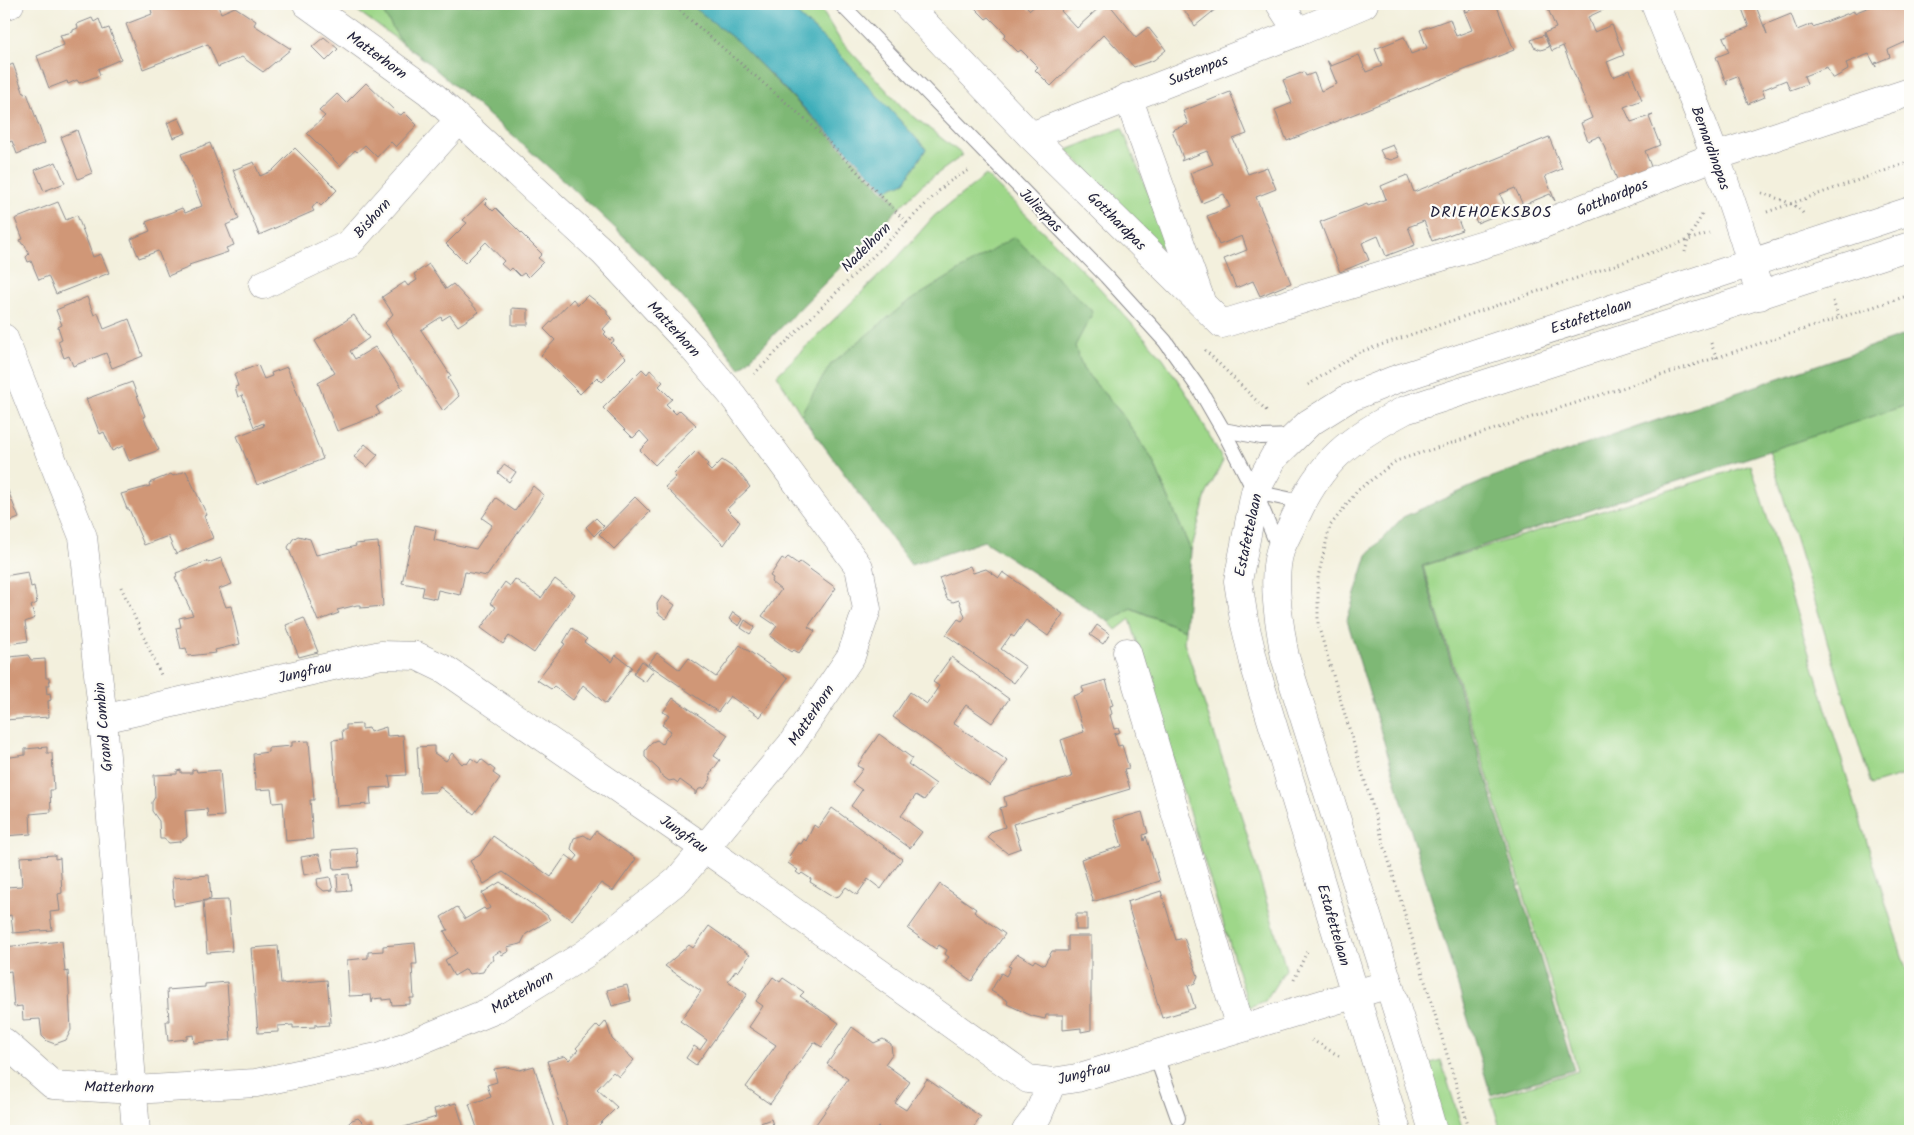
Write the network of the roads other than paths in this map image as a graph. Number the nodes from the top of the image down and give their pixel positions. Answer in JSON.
{"nodes":[{"id":1,"x":10,"y":4,"type":"edge"},
{"id":2,"x":307,"y":4,"type":"edge"},
{"id":3,"x":841,"y":4,"type":"edge"},
{"id":4,"x":906,"y":4,"type":"edge"},
{"id":5,"x":1280,"y":4,"type":"edge"},
{"id":6,"x":1364,"y":4,"type":"edge"},
{"id":7,"x":1655,"y":4,"type":"edge"},
{"id":8,"x":4,"y":6,"type":"edge"},
{"id":9,"x":1298,"y":32,"type":"junction"},
{"id":10,"x":1910,"y":92,"type":"edge"},
{"id":11,"x":1128,"y":97,"type":"junction"},
{"id":12,"x":459,"y":120,"type":"junction"},
{"id":13,"x":1031,"y":136,"type":"junction"},
{"id":14,"x":1716,"y":156,"type":"junction"},
{"id":15,"x":1910,"y":211,"type":"edge"},
{"id":16,"x":1910,"y":246,"type":"edge"},
{"id":17,"x":1751,"y":262,"type":"junction"},
{"id":18,"x":263,"y":285,"type":"dead end"},
{"id":19,"x":1760,"y":296,"type":"junction"},
{"id":20,"x":1202,"y":306,"type":"junction"},
{"id":21,"x":4,"y":338,"type":"edge"},
{"id":22,"x":1223,"y":430,"type":"junction"},
{"id":23,"x":1295,"y":436,"type":"junction"},
{"id":24,"x":1255,"y":492,"type":"junction"},
{"id":25,"x":1302,"y":502,"type":"junction"},
{"id":26,"x":1280,"y":552,"type":"junction"},
{"id":27,"x":1127,"y":652,"type":"dead end"},
{"id":28,"x":103,"y":718,"type":"junction"},
{"id":29,"x":706,"y":849,"type":"junction"},
{"id":30,"x":1389,"y":984,"type":"junction"},
{"id":31,"x":1354,"y":994,"type":"junction"},
{"id":32,"x":1240,"y":1028,"type":"junction"},
{"id":33,"x":4,"y":1042,"type":"edge"},
{"id":34,"x":1155,"y":1054,"type":"junction"},
{"id":35,"x":1052,"y":1082,"type":"junction"},
{"id":36,"x":133,"y":1090,"type":"junction"},
{"id":37,"x":1178,"y":1118,"type":"dead end"},
{"id":38,"x":136,"y":1131,"type":"edge"},
{"id":39,"x":1026,"y":1131,"type":"edge"},
{"id":40,"x":1397,"y":1131,"type":"edge"},
{"id":41,"x":1433,"y":1131,"type":"edge"}],
"edges":[{"from":1,"to":8,"type":"street"},
{"from":2,"to":12,"type":"street","name":"Matterhorn"},
{"from":3,"to":22,"type":"lane","name":"Julierpas"},
{"from":4,"to":13,"type":"street"},
{"from":5,"to":9,"type":"street"},
{"from":6,"to":9,"type":"street","name":"Sustenpas"},
{"from":7,"to":14,"type":"street","name":"Bernardinopas"},
{"from":9,"to":11,"type":"street","name":"Sustenpas"},
{"from":10,"to":14,"type":"street","name":"Gotthardpas"},
{"from":11,"to":13,"type":"street","name":"Sustenpas"},
{"from":11,"to":20,"type":"street","name":"Gotthardpas"},
{"from":12,"to":18,"type":"street","name":"Bishorn"},
{"from":12,"to":29,"type":"street","name":"Matterhorn"},
{"from":13,"to":20,"type":"street","name":"Gotthardpas"},
{"from":14,"to":17,"type":"street","name":"Bernardinopas"},
{"from":14,"to":20,"type":"street","name":"Gotthardpas"},
{"from":15,"to":17,"type":"street","name":"Estafettelaan"},
{"from":16,"to":19,"type":"street"},
{"from":17,"to":19,"type":"street","name":"Bernardinopas"},
{"from":17,"to":23,"type":"street","name":"Estafettelaan"},
{"from":19,"to":25,"type":"street"},
{"from":21,"to":28,"type":"street","name":"Grand Combin"},
{"from":22,"to":23,"type":"lane"},
{"from":22,"to":24,"type":"lane","name":"Julierpas"},
{"from":23,"to":24,"type":"street","name":"Estafettelaan"},
{"from":24,"to":25,"type":"lane"},
{"from":24,"to":26,"type":"lane","name":"Julierpas"},
{"from":24,"to":31,"type":"street","name":"Estafettelaan"},
{"from":25,"to":26,"type":"street"},
{"from":26,"to":30,"type":"street"},
{"from":27,"to":32,"type":"street"},
{"from":28,"to":29,"type":"street","name":"Jungfrau"},
{"from":28,"to":36,"type":"street","name":"Grand Combin"},
{"from":29,"to":35,"type":"street","name":"Jungfrau"},
{"from":29,"to":36,"type":"street","name":"Matterhorn"},
{"from":30,"to":31,"type":"street","name":"Jungfrau"},
{"from":30,"to":41,"type":"street"},
{"from":31,"to":32,"type":"street","name":"Jungfrau"},
{"from":31,"to":40,"type":"street","name":"Estafettelaan"},
{"from":32,"to":34,"type":"street","name":"Jungfrau"},
{"from":33,"to":36,"type":"street","name":"Matterhorn"},
{"from":34,"to":35,"type":"street","name":"Jungfrau"},
{"from":34,"to":37,"type":"lane"},
{"from":35,"to":39,"type":"street"},
{"from":36,"to":38,"type":"street","name":"Grand Combin"}]}
